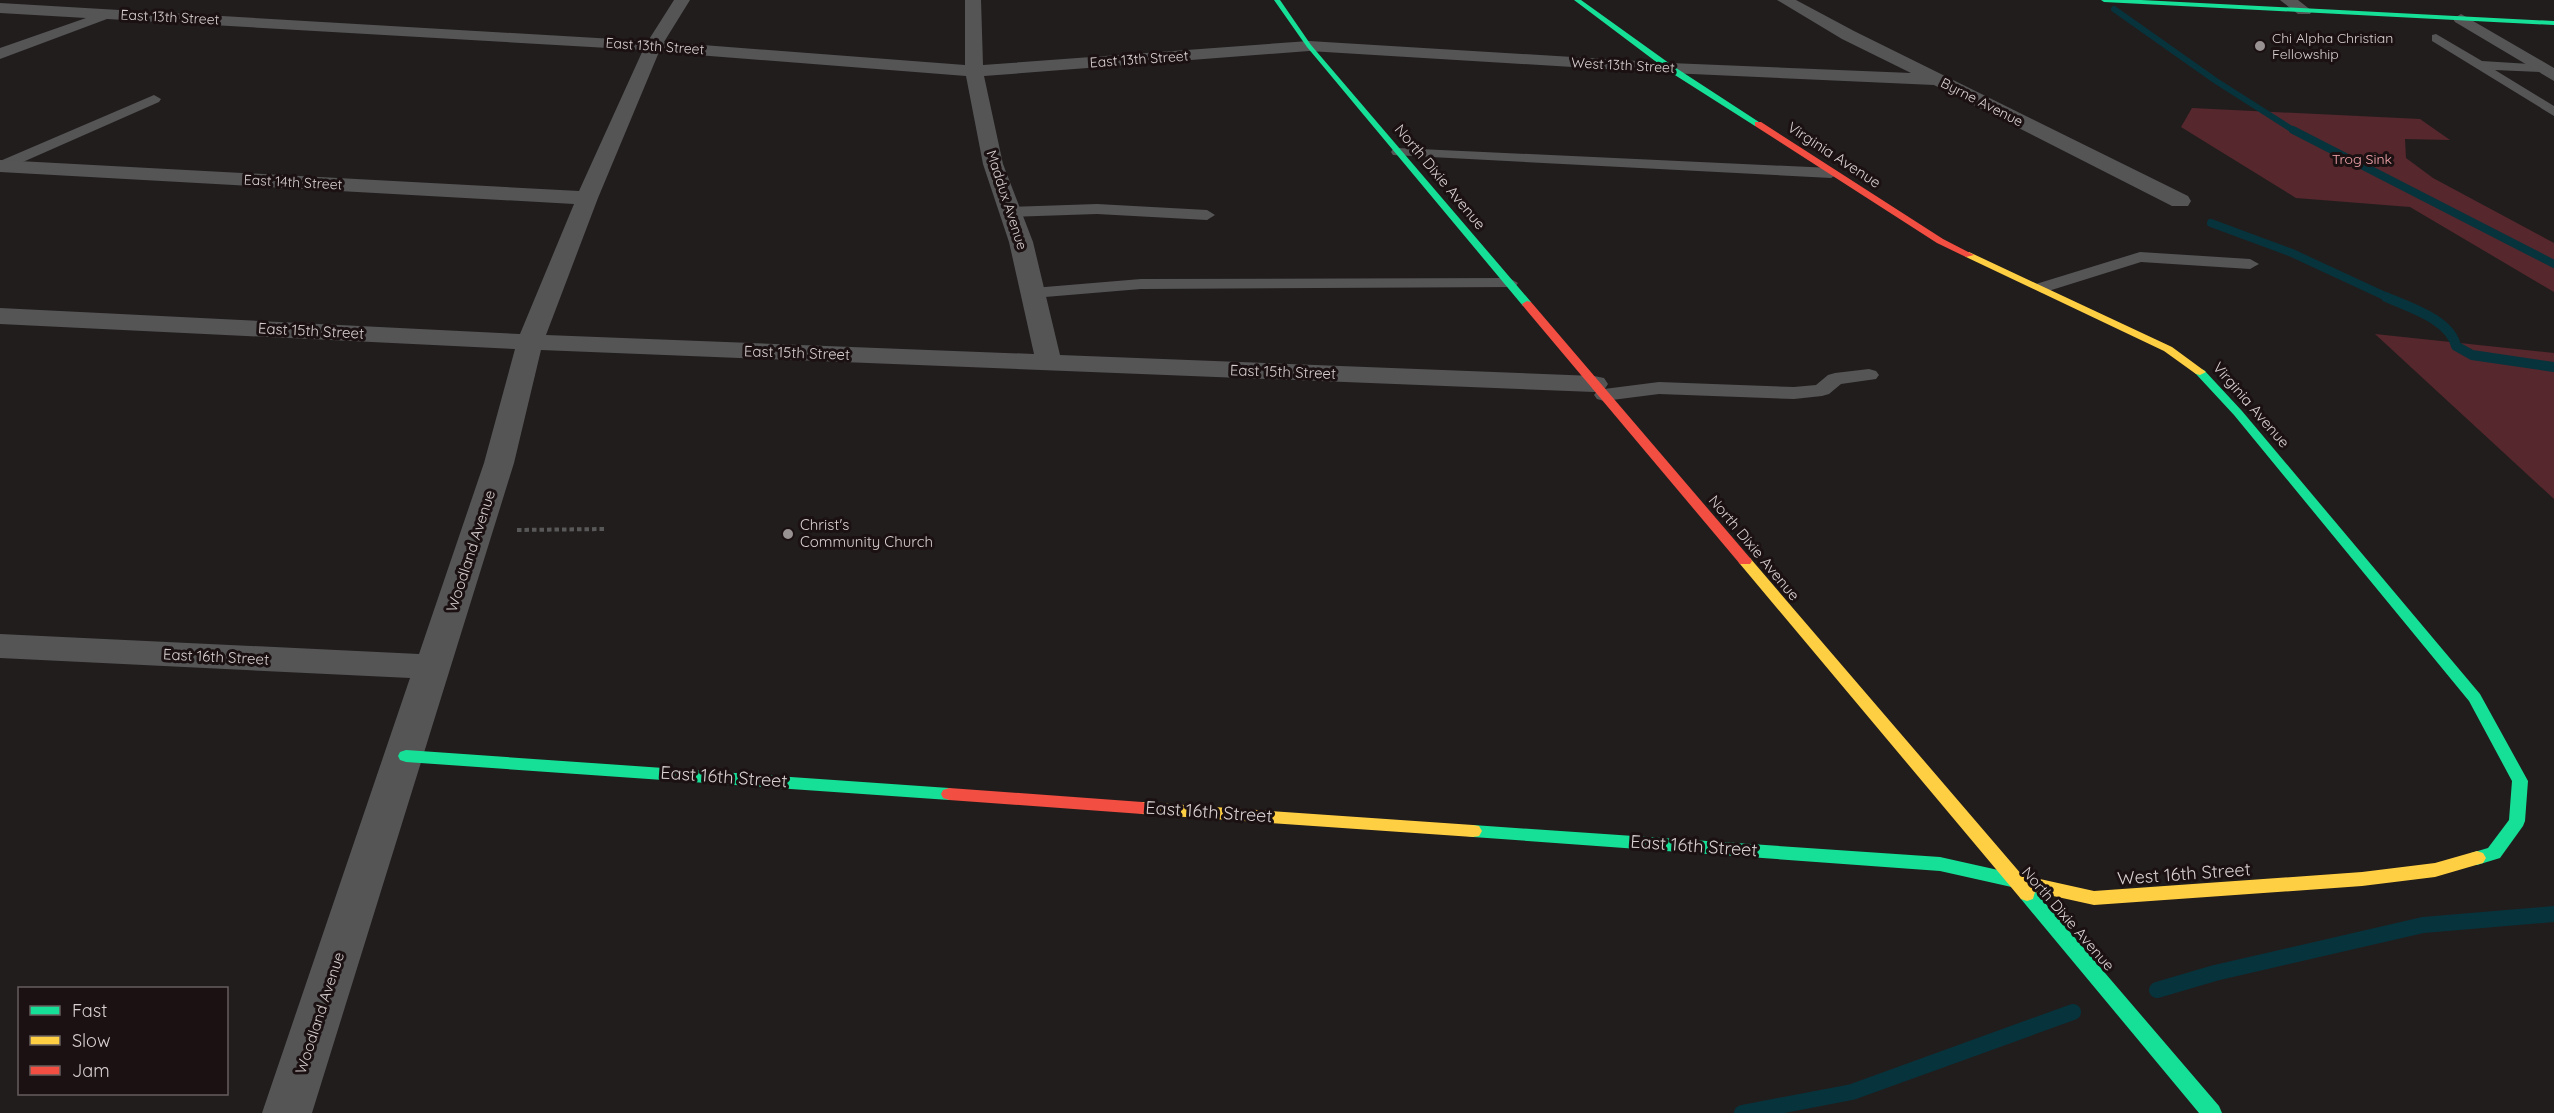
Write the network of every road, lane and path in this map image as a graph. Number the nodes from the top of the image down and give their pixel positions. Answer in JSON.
{"nodes":[{"id":1,"x":154,"y":0,"type":"edge"},
{"id":2,"x":682,"y":0,"type":"edge"},
{"id":3,"x":973,"y":0,"type":"edge"},
{"id":4,"x":1277,"y":0,"type":"edge"},
{"id":5,"x":1578,"y":0,"type":"edge"},
{"id":6,"x":1785,"y":0,"type":"edge"},
{"id":7,"x":2104,"y":0,"type":"edge"},
{"id":8,"x":2288,"y":0,"type":"edge"},
{"id":9,"x":0,"y":8,"type":"edge"},
{"id":10,"x":2304,"y":11,"type":"junction"},
{"id":11,"x":114,"y":14,"type":"junction"},
{"id":12,"x":2461,"y":19,"type":"junction"},
{"id":13,"x":2554,"y":23,"type":"edge"},
{"id":14,"x":2436,"y":38,"type":"dead end"},
{"id":15,"x":653,"y":46,"type":"junction"},
{"id":16,"x":1309,"y":46,"type":"junction"},
{"id":17,"x":0,"y":54,"type":"edge"},
{"id":18,"x":2479,"y":65,"type":"junction"},
{"id":19,"x":1670,"y":68,"type":"junction"},
{"id":20,"x":974,"y":71,"type":"junction"},
{"id":21,"x":2547,"y":72,"type":"edge"},
{"id":22,"x":1938,"y":80,"type":"junction"},
{"id":23,"x":154,"y":99,"type":"dead end"},
{"id":24,"x":2554,"y":112,"type":"edge"},
{"id":25,"x":1398,"y":152,"type":"junction"},
{"id":26,"x":1,"y":166,"type":"edge"},
{"id":27,"x":1831,"y":173,"type":"junction"},
{"id":28,"x":587,"y":198,"type":"junction"},
{"id":29,"x":2180,"y":201,"type":"dead end"},
{"id":30,"x":1010,"y":212,"type":"junction"},
{"id":31,"x":1207,"y":215,"type":"dead end"},
{"id":32,"x":2250,"y":264,"type":"dead end"},
{"id":33,"x":1509,"y":283,"type":"junction"},
{"id":34,"x":2042,"y":288,"type":"junction"},
{"id":35,"x":1033,"y":294,"type":"junction"},
{"id":36,"x":0,"y":316,"type":"edge"},
{"id":37,"x":530,"y":342,"type":"junction"},
{"id":38,"x":1049,"y":363,"type":"junction"},
{"id":39,"x":1869,"y":375,"type":"dead end"},
{"id":40,"x":1599,"y":390,"type":"junction"},
{"id":41,"x":607,"y":529,"type":"dead end"},
{"id":42,"x":477,"y":530,"type":"junction"},
{"id":43,"x":0,"y":646,"type":"edge"},
{"id":44,"x":433,"y":667,"type":"junction"},
{"id":45,"x":406,"y":756,"type":"junction"},
{"id":46,"x":2011,"y":878,"type":"junction"},
{"id":47,"x":2362,"y":879,"type":"joint"},
{"id":48,"x":287,"y":1113,"type":"edge"},
{"id":49,"x":2211,"y":1113,"type":"edge"}],
"edges":[{"from":1,"to":11,"type":"street"},
{"from":2,"to":15,"type":"street","name":"Woodland Avenue"},
{"from":3,"to":20,"type":"street","name":"Maddux Avenue"},
{"from":4,"to":16,"type":"street","name":"North Dixie Avenue"},
{"from":5,"to":19,"type":"street","name":"Virginia Avenue"},
{"from":6,"to":22,"type":"street","name":"Byrne Avenue"},
{"from":7,"to":10,"type":"street"},
{"from":8,"to":10,"type":"street"},
{"from":9,"to":11,"type":"street","name":"East 13th Street"},
{"from":10,"to":12,"type":"street"},
{"from":11,"to":15,"type":"street","name":"East 13th Street"},
{"from":11,"to":17,"type":"street"},
{"from":12,"to":13,"type":"street"},
{"from":12,"to":21,"type":"street"},
{"from":14,"to":18,"type":"lane"},
{"from":15,"to":20,"type":"street","name":"East 13th Street"},
{"from":15,"to":28,"type":"street","name":"Woodland Avenue"},
{"from":16,"to":19,"type":"street","name":"West 13th Street"},
{"from":16,"to":20,"type":"street","name":"East 13th Street"},
{"from":16,"to":25,"type":"street","name":"North Dixie Avenue"},
{"from":18,"to":21,"type":"lane"},
{"from":18,"to":24,"type":"lane"},
{"from":19,"to":22,"type":"street","name":"West 13th Street"},
{"from":19,"to":27,"type":"street","name":"Virginia Avenue"},
{"from":20,"to":30,"type":"street","name":"Maddux Avenue"},
{"from":22,"to":29,"type":"street","name":"Byrne Avenue"},
{"from":23,"to":26,"type":"lane"},
{"from":25,"to":27,"type":"lane"},
{"from":25,"to":33,"type":"street","name":"North Dixie Avenue"},
{"from":26,"to":28,"type":"street","name":"East 14th Street"},
{"from":27,"to":34,"type":"street","name":"Virginia Avenue"},
{"from":28,"to":37,"type":"street","name":"Woodland Avenue"},
{"from":30,"to":31,"type":"lane"},
{"from":30,"to":35,"type":"street","name":"Maddux Avenue"},
{"from":32,"to":34,"type":"lane"},
{"from":33,"to":35,"type":"lane"},
{"from":33,"to":40,"type":"street","name":"North Dixie Avenue"},
{"from":34,"to":47,"type":"street","name":"Virginia Avenue"},
{"from":35,"to":38,"type":"street","name":"Maddux Avenue"},
{"from":36,"to":37,"type":"street","name":"East 15th Street"},
{"from":37,"to":38,"type":"street","name":"East 15th Street"},
{"from":37,"to":42,"type":"street","name":"Woodland Avenue"},
{"from":38,"to":40,"type":"street","name":"East 15th Street"},
{"from":39,"to":40,"type":"lane"},
{"from":40,"to":46,"type":"street","name":"North Dixie Avenue"},
{"from":41,"to":42,"type":"path"},
{"from":42,"to":44,"type":"street","name":"Woodland Avenue"},
{"from":43,"to":44,"type":"street","name":"East 16th Street"},
{"from":44,"to":45,"type":"street","name":"Woodland Avenue"},
{"from":45,"to":46,"type":"street","name":"East 16th Street"},
{"from":45,"to":48,"type":"street","name":"Woodland Avenue"},
{"from":46,"to":47,"type":"street","name":"West 16th Street"},
{"from":46,"to":49,"type":"street","name":"North Dixie Avenue"}]}
